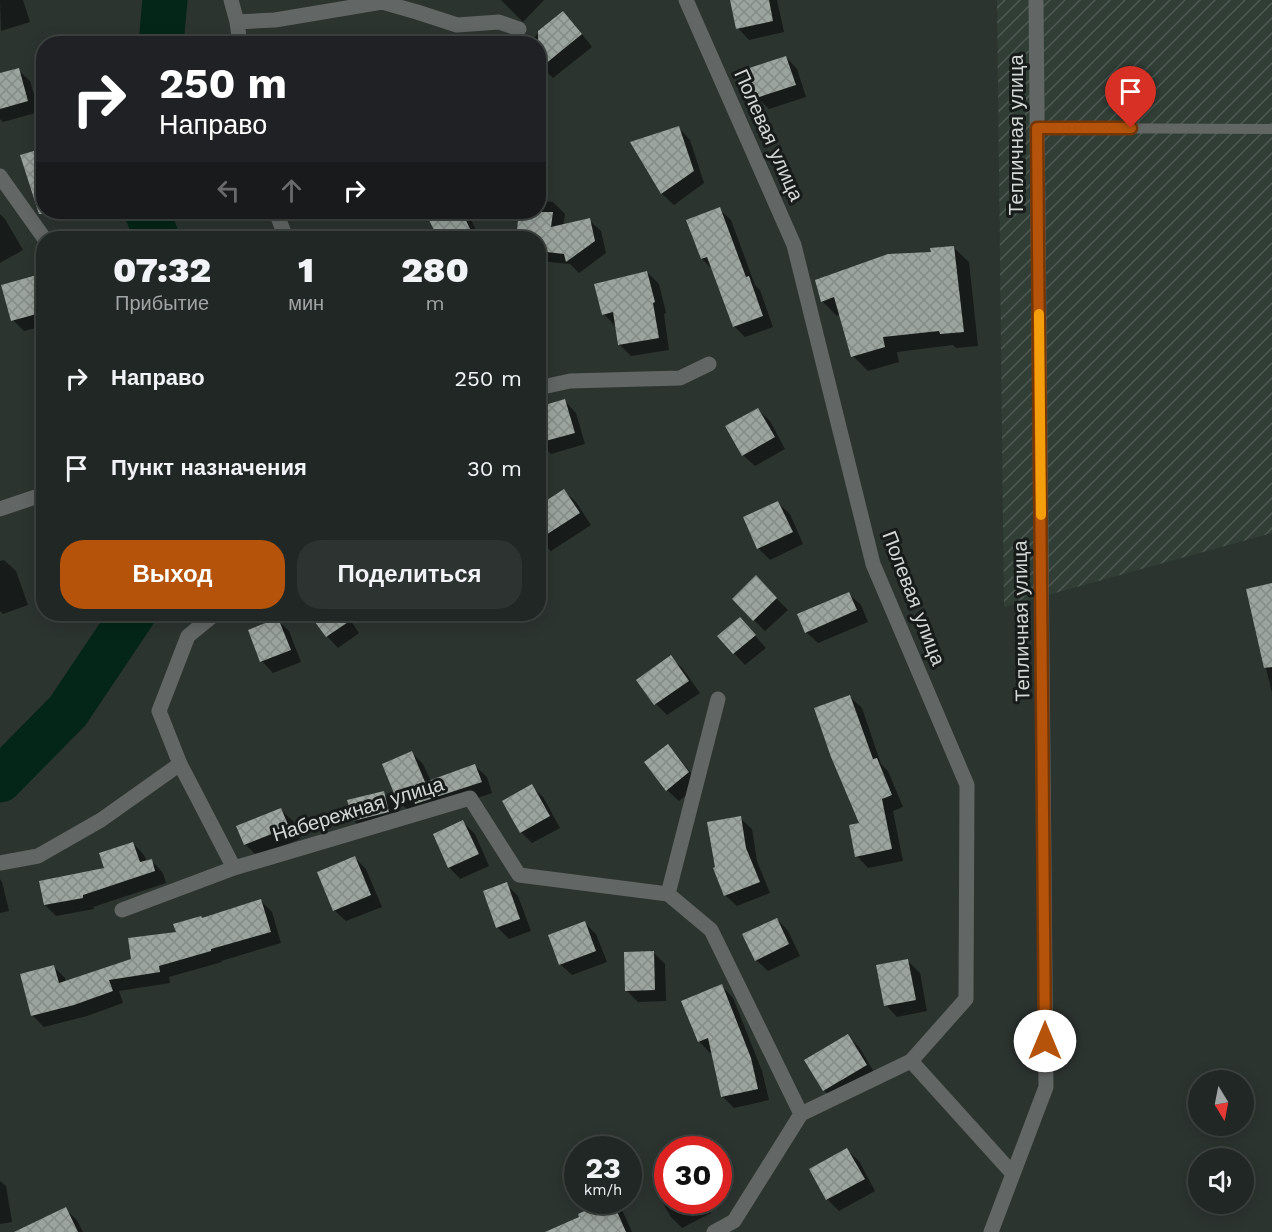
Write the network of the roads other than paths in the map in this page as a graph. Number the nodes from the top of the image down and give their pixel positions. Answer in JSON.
{"nodes":[{"id":1,"x":231,"y":0,"type":"edge"},
{"id":2,"x":686,"y":0,"type":"edge"},
{"id":3,"x":1036,"y":0,"type":"edge"},
{"id":4,"x":237,"y":22,"type":"junction"},
{"id":5,"x":519,"y":29,"type":"dead end"},
{"id":6,"x":239,"y":36,"type":"edge"},
{"id":7,"x":1037,"y":128,"type":"junction"},
{"id":8,"x":1272,"y":129,"type":"edge"},
{"id":9,"x":0,"y":176,"type":"edge"},
{"id":10,"x":39,"y":231,"type":"edge"},
{"id":11,"x":709,"y":364,"type":"dead end"},
{"id":12,"x":546,"y":386,"type":"edge"},
{"id":13,"x":36,"y":497,"type":"edge"},
{"id":14,"x":0,"y":509,"type":"edge"},
{"id":15,"x":206,"y":621,"type":"edge"},
{"id":16,"x":718,"y":699,"type":"dead end"},
{"id":17,"x":180,"y":764,"type":"junction"},
{"id":18,"x":0,"y":863,"type":"edge"},
{"id":19,"x":234,"y":868,"type":"junction"},
{"id":20,"x":668,"y":894,"type":"junction"},
{"id":21,"x":122,"y":910,"type":"dead end"},
{"id":22,"x":911,"y":1061,"type":"junction"},
{"id":23,"x":801,"y":1114,"type":"junction"},
{"id":24,"x":1013,"y":1174,"type":"junction"},
{"id":25,"x":714,"y":1232,"type":"edge"},
{"id":26,"x":991,"y":1232,"type":"edge"}],
"edges":[{"from":1,"to":4,"type":"street"},
{"from":2,"to":22,"type":"street","name":"Полевая улица"},
{"from":3,"to":7,"type":"street","name":"Тепличная улица"},
{"from":4,"to":5,"type":"street"},
{"from":4,"to":6,"type":"street"},
{"from":7,"to":8,"type":"lane"},
{"from":7,"to":24,"type":"street","name":"Тепличная улица"},
{"from":9,"to":10,"type":"street"},
{"from":11,"to":12,"type":"street"},
{"from":13,"to":14,"type":"street"},
{"from":15,"to":17,"type":"street"},
{"from":16,"to":20,"type":"street"},
{"from":17,"to":18,"type":"street"},
{"from":17,"to":19,"type":"street"},
{"from":19,"to":20,"type":"street","name":"Набережная улица"},
{"from":19,"to":21,"type":"street","name":"Набережная улица"},
{"from":20,"to":23,"type":"street"},
{"from":22,"to":23,"type":"street"},
{"from":22,"to":24,"type":"street"},
{"from":23,"to":25,"type":"street"},
{"from":24,"to":26,"type":"street","name":"Тепличная улица"}]}
